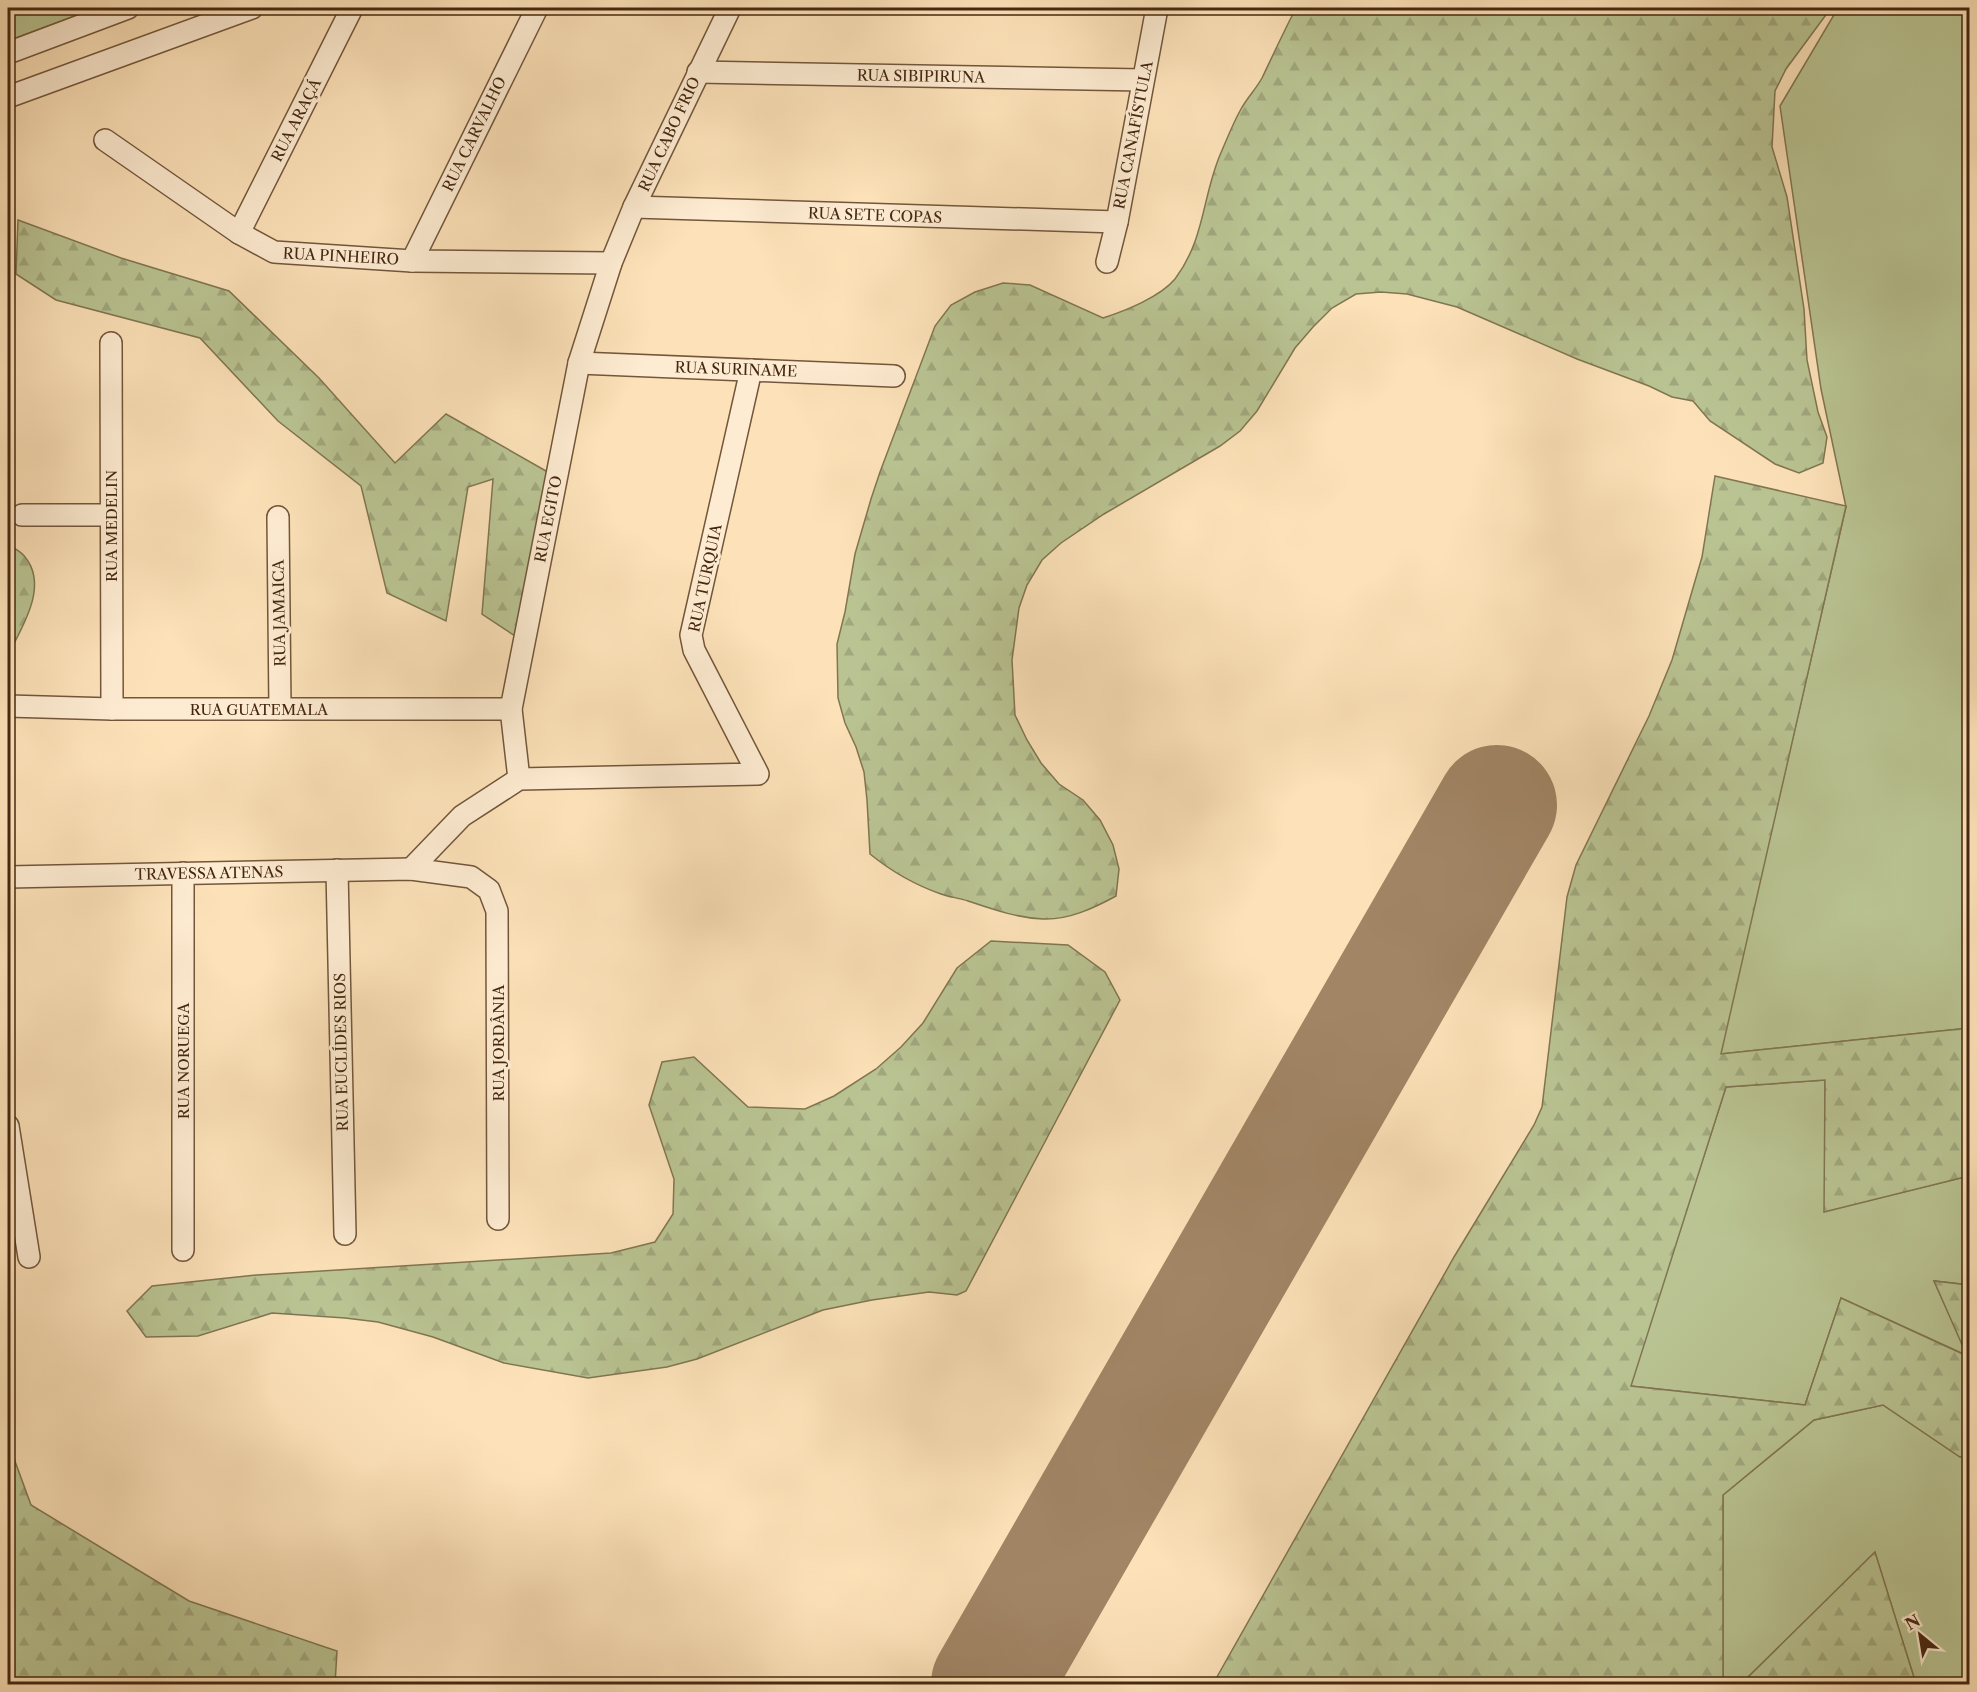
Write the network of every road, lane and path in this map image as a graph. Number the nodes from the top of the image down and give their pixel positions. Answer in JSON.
{"nodes":[{"id":1,"x":128,"y":8,"type":"edge"},
{"id":2,"x":252,"y":8,"type":"edge"},
{"id":3,"x":352,"y":8,"type":"edge"},
{"id":4,"x":537,"y":8,"type":"edge"},
{"id":5,"x":730,"y":8,"type":"edge"},
{"id":6,"x":1156,"y":8,"type":"edge"},
{"id":7,"x":8,"y":53,"type":"edge"},
{"id":8,"x":698,"y":72,"type":"junction"},
{"id":9,"x":1143,"y":80,"type":"junction"},
{"id":10,"x":8,"y":97,"type":"edge"},
{"id":11,"x":105,"y":140,"type":"dead end"},
{"id":12,"x":634,"y":207,"type":"junction"},
{"id":13,"x":1117,"y":222,"type":"junction"},
{"id":14,"x":239,"y":233,"type":"junction"},
{"id":15,"x":411,"y":261,"type":"junction"},
{"id":16,"x":611,"y":262,"type":"junction"},
{"id":17,"x":1107,"y":262,"type":"dead end"},
{"id":18,"x":111,"y":342,"type":"dead end"},
{"id":19,"x":579,"y":363,"type":"junction"},
{"id":20,"x":751,"y":369,"type":"junction"},
{"id":21,"x":894,"y":376,"type":"dead end"},
{"id":22,"x":111,"y":514,"type":"junction"},
{"id":23,"x":22,"y":515,"type":"dead end"},
{"id":24,"x":278,"y":517,"type":"dead end"},
{"id":25,"x":8,"y":706,"type":"edge"},
{"id":26,"x":511,"y":708,"type":"junction"},
{"id":27,"x":112,"y":709,"type":"junction"},
{"id":28,"x":280,"y":709,"type":"junction"},
{"id":29,"x":519,"y":778,"type":"junction"},
{"id":30,"x":411,"y":869,"type":"junction"},
{"id":31,"x":337,"y":870,"type":"junction"},
{"id":32,"x":183,"y":873,"type":"junction"},
{"id":33,"x":8,"y":877,"type":"edge"},
{"id":34,"x":471,"y":878,"type":"joint"},
{"id":35,"x":8,"y":1126,"type":"edge"},
{"id":36,"x":498,"y":1219,"type":"dead end"},
{"id":37,"x":345,"y":1234,"type":"dead end"},
{"id":38,"x":183,"y":1250,"type":"dead end"},
{"id":39,"x":29,"y":1257,"type":"dead end"}],
"edges":[{"from":1,"to":7,"type":"street"},
{"from":2,"to":10,"type":"street"},
{"from":3,"to":14,"type":"street","name":"RUA ARAÇÁ"},
{"from":4,"to":15,"type":"street","name":"RUA CARVALHO"},
{"from":5,"to":8,"type":"street","name":"RUA CABO FRIO"},
{"from":6,"to":9,"type":"street","name":"RUA CANAFÍSTULA"},
{"from":8,"to":9,"type":"street","name":"RUA SIBIPIRUNA"},
{"from":8,"to":12,"type":"street","name":"RUA CABO FRIO"},
{"from":9,"to":13,"type":"street","name":"RUA CANAFÍSTULA"},
{"from":11,"to":14,"type":"street","name":"RUA PINHEIRO"},
{"from":12,"to":13,"type":"street","name":"RUA SETE COPAS"},
{"from":12,"to":16,"type":"street","name":"RUA CABO FRIO"},
{"from":13,"to":17,"type":"street","name":"RUA CANAFÍSTULA"},
{"from":14,"to":15,"type":"street","name":"RUA PINHEIRO"},
{"from":15,"to":16,"type":"street","name":"RUA PINHEIRO"},
{"from":16,"to":19,"type":"street","name":"RUA EGITO"},
{"from":18,"to":22,"type":"street","name":"RUA MEDELIN"},
{"from":19,"to":20,"type":"street","name":"RUA SURINAME"},
{"from":19,"to":26,"type":"street","name":"RUA EGITO"},
{"from":20,"to":21,"type":"street","name":"RUA SURINAME"},
{"from":20,"to":29,"type":"street","name":"RUA TURQUIA"},
{"from":22,"to":23,"type":"street"},
{"from":22,"to":27,"type":"street","name":"RUA MEDELIN"},
{"from":24,"to":28,"type":"street","name":"RUA JAMAICA"},
{"from":25,"to":27,"type":"street","name":"RUA GUATEMALA"},
{"from":26,"to":28,"type":"street","name":"RUA GUATEMALA"},
{"from":26,"to":29,"type":"street","name":"RUA EGITO"},
{"from":27,"to":28,"type":"street","name":"RUA GUATEMALA"},
{"from":29,"to":30,"type":"street"},
{"from":30,"to":31,"type":"street","name":"TRAVESSA ATENAS"},
{"from":30,"to":34,"type":"street","name":"TRAVESSA ATENAS"},
{"from":31,"to":32,"type":"street","name":"TRAVESSA ATENAS"},
{"from":31,"to":37,"type":"street","name":"RUA EUCLÍDES RIOS"},
{"from":32,"to":33,"type":"street","name":"TRAVESSA ATENAS"},
{"from":32,"to":38,"type":"street","name":"RUA NORUEGA"},
{"from":34,"to":36,"type":"street","name":"RUA JORDÂNIA"},
{"from":35,"to":39,"type":"street"}]}
